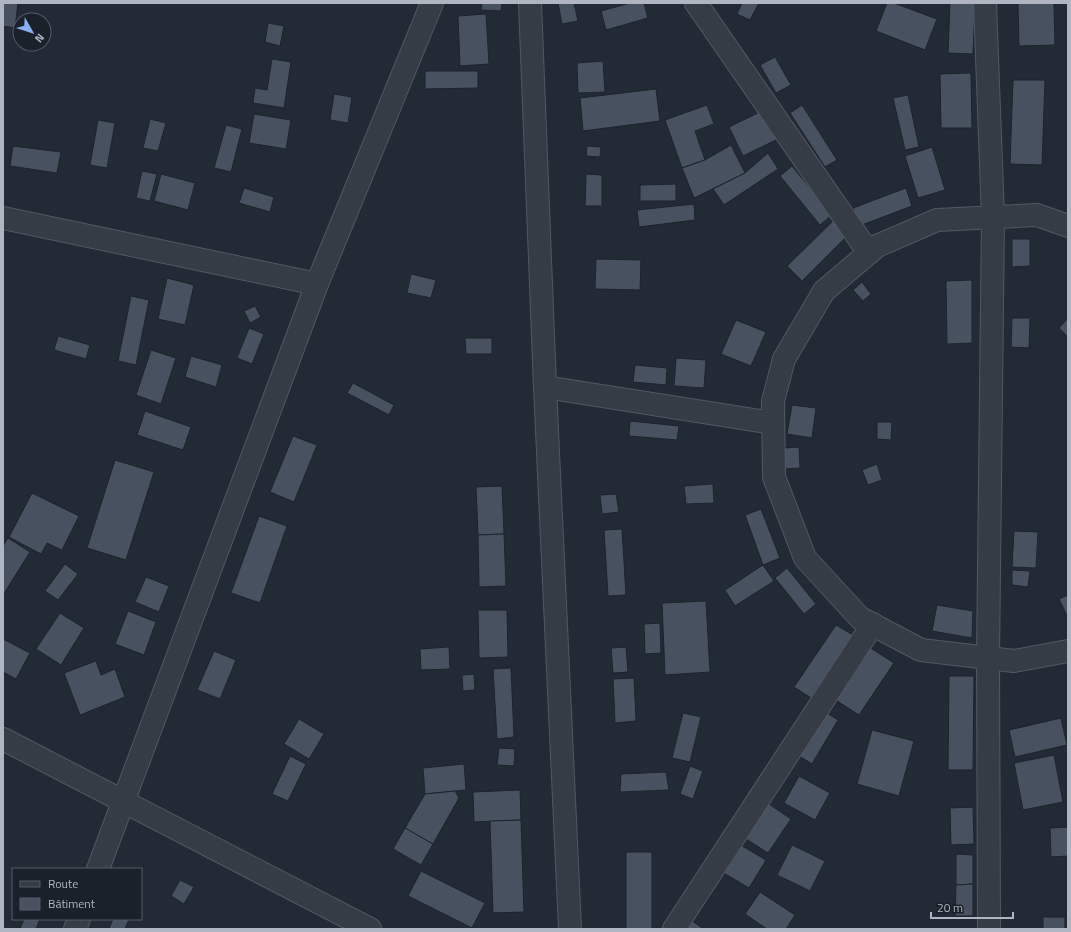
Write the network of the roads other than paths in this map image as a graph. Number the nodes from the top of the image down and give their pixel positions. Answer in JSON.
{"nodes":[{"id":1,"x":432,"y":3,"type":"edge"},
{"id":2,"x":530,"y":3,"type":"edge"},
{"id":3,"x":696,"y":3,"type":"edge"},
{"id":4,"x":985,"y":3,"type":"edge"},
{"id":5,"x":993,"y":217,"type":"junction"},
{"id":6,"x":3,"y":218,"type":"edge"},
{"id":7,"x":1068,"y":226,"type":"edge"},
{"id":8,"x":869,"y":253,"type":"junction"},
{"id":9,"x":317,"y":284,"type":"junction"},
{"id":10,"x":545,"y":387,"type":"junction"},
{"id":11,"x":773,"y":423,"type":"junction"},
{"id":12,"x":873,"y":624,"type":"junction"},
{"id":13,"x":1068,"y":651,"type":"edge"},
{"id":14,"x":988,"y":658,"type":"junction"},
{"id":15,"x":3,"y":739,"type":"edge"},
{"id":16,"x":123,"y":801,"type":"junction"},
{"id":17,"x":98,"y":868,"type":"edge"},
{"id":18,"x":370,"y":929,"type":"edge"},
{"id":19,"x":570,"y":929,"type":"edge"},
{"id":20,"x":674,"y":929,"type":"edge"},
{"id":21,"x":989,"y":929,"type":"edge"}],
"edges":[{"from":1,"to":9,"type":"street"},
{"from":2,"to":10,"type":"street"},
{"from":3,"to":8,"type":"street"},
{"from":4,"to":5,"type":"street"},
{"from":5,"to":7,"type":"street"},
{"from":5,"to":8,"type":"street"},
{"from":5,"to":14,"type":"street"},
{"from":6,"to":9,"type":"street"},
{"from":8,"to":11,"type":"street"},
{"from":9,"to":16,"type":"street"},
{"from":10,"to":11,"type":"street"},
{"from":10,"to":19,"type":"street"},
{"from":11,"to":12,"type":"street"},
{"from":12,"to":14,"type":"street"},
{"from":12,"to":20,"type":"street"},
{"from":13,"to":14,"type":"street"},
{"from":14,"to":21,"type":"street"},
{"from":15,"to":16,"type":"street"},
{"from":16,"to":17,"type":"street"},
{"from":16,"to":18,"type":"street"}]}
